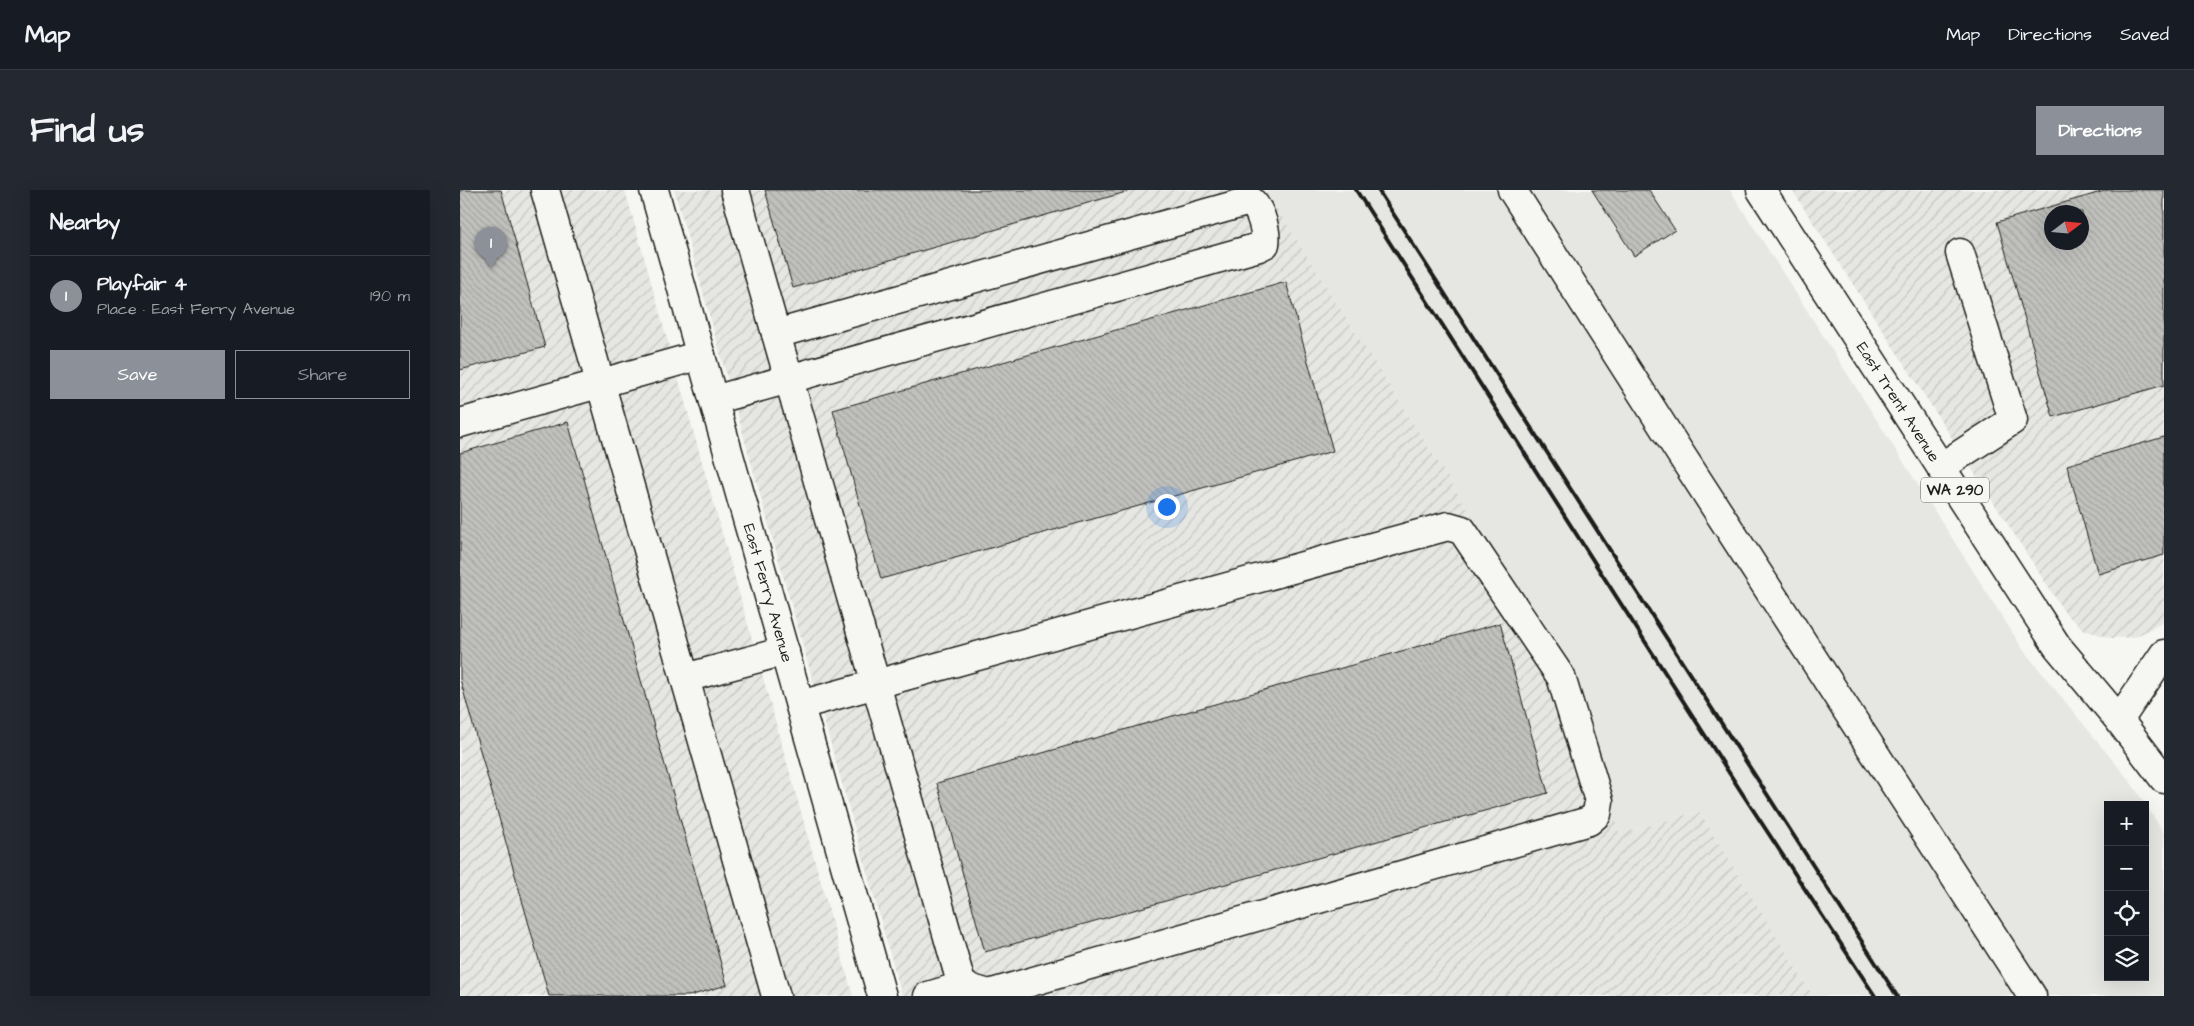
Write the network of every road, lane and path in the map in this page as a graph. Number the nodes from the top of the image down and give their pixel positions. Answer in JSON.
{"nodes":[{"id":1,"x":545,"y":190,"type":"edge"},
{"id":2,"x":654,"y":190,"type":"edge"},
{"id":3,"x":735,"y":190,"type":"edge"},
{"id":4,"x":1512,"y":190,"type":"edge"},
{"id":5,"x":1761,"y":190,"type":"edge"},
{"id":6,"x":1960,"y":253,"type":"dead end"},
{"id":7,"x":776,"y":334,"type":"junction"},
{"id":8,"x":701,"y":355,"type":"junction"},
{"id":9,"x":788,"y":378,"type":"junction"},
{"id":10,"x":600,"y":384,"type":"junction"},
{"id":11,"x":714,"y":400,"type":"junction"},
{"id":12,"x":460,"y":423,"type":"edge"},
{"id":13,"x":1940,"y":467,"type":"junction"},
{"id":14,"x":785,"y":651,"type":"junction"},
{"id":15,"x":2164,"y":654,"type":"edge"},
{"id":16,"x":686,"y":678,"type":"junction"},
{"id":17,"x":876,"y":685,"type":"junction"},
{"id":18,"x":800,"y":705,"type":"junction"},
{"id":19,"x":2118,"y":720,"type":"junction"},
{"id":20,"x":2164,"y":779,"type":"edge"},
{"id":21,"x":962,"y":986,"type":"junction"},
{"id":22,"x":776,"y":996,"type":"edge"},
{"id":23,"x":882,"y":996,"type":"edge"},
{"id":24,"x":928,"y":996,"type":"edge"},
{"id":25,"x":2032,"y":996,"type":"edge"}],
"edges":[{"from":1,"to":10,"type":"street"},
{"from":2,"to":8,"type":"street","name":"East Ferry Avenue"},
{"from":3,"to":7,"type":"street"},
{"from":4,"to":25,"type":"street"},
{"from":5,"to":13,"type":"street","name":"East Trent Avenue","number":"WA 290"},
{"from":6,"to":13,"type":"street"},
{"from":7,"to":9,"type":"street"},
{"from":7,"to":9,"type":"street"},
{"from":8,"to":10,"type":"street"},
{"from":8,"to":11,"type":"street","name":"East Ferry Avenue"},
{"from":9,"to":11,"type":"street"},
{"from":9,"to":17,"type":"street"},
{"from":10,"to":12,"type":"street"},
{"from":10,"to":16,"type":"street"},
{"from":11,"to":14,"type":"street","name":"East Ferry Avenue"},
{"from":13,"to":19,"type":"street","name":"East Trent Avenue","number":"WA 290"},
{"from":14,"to":16,"type":"street"},
{"from":14,"to":18,"type":"street","name":"East Ferry Avenue"},
{"from":15,"to":19,"type":"street"},
{"from":16,"to":22,"type":"street"},
{"from":17,"to":18,"type":"street"},
{"from":17,"to":21,"type":"street"},
{"from":17,"to":21,"type":"street"},
{"from":18,"to":23,"type":"street","name":"East Ferry Avenue"},
{"from":19,"to":20,"type":"street","name":"East Trent Avenue","number":"WA 290"},
{"from":21,"to":24,"type":"street"}]}
